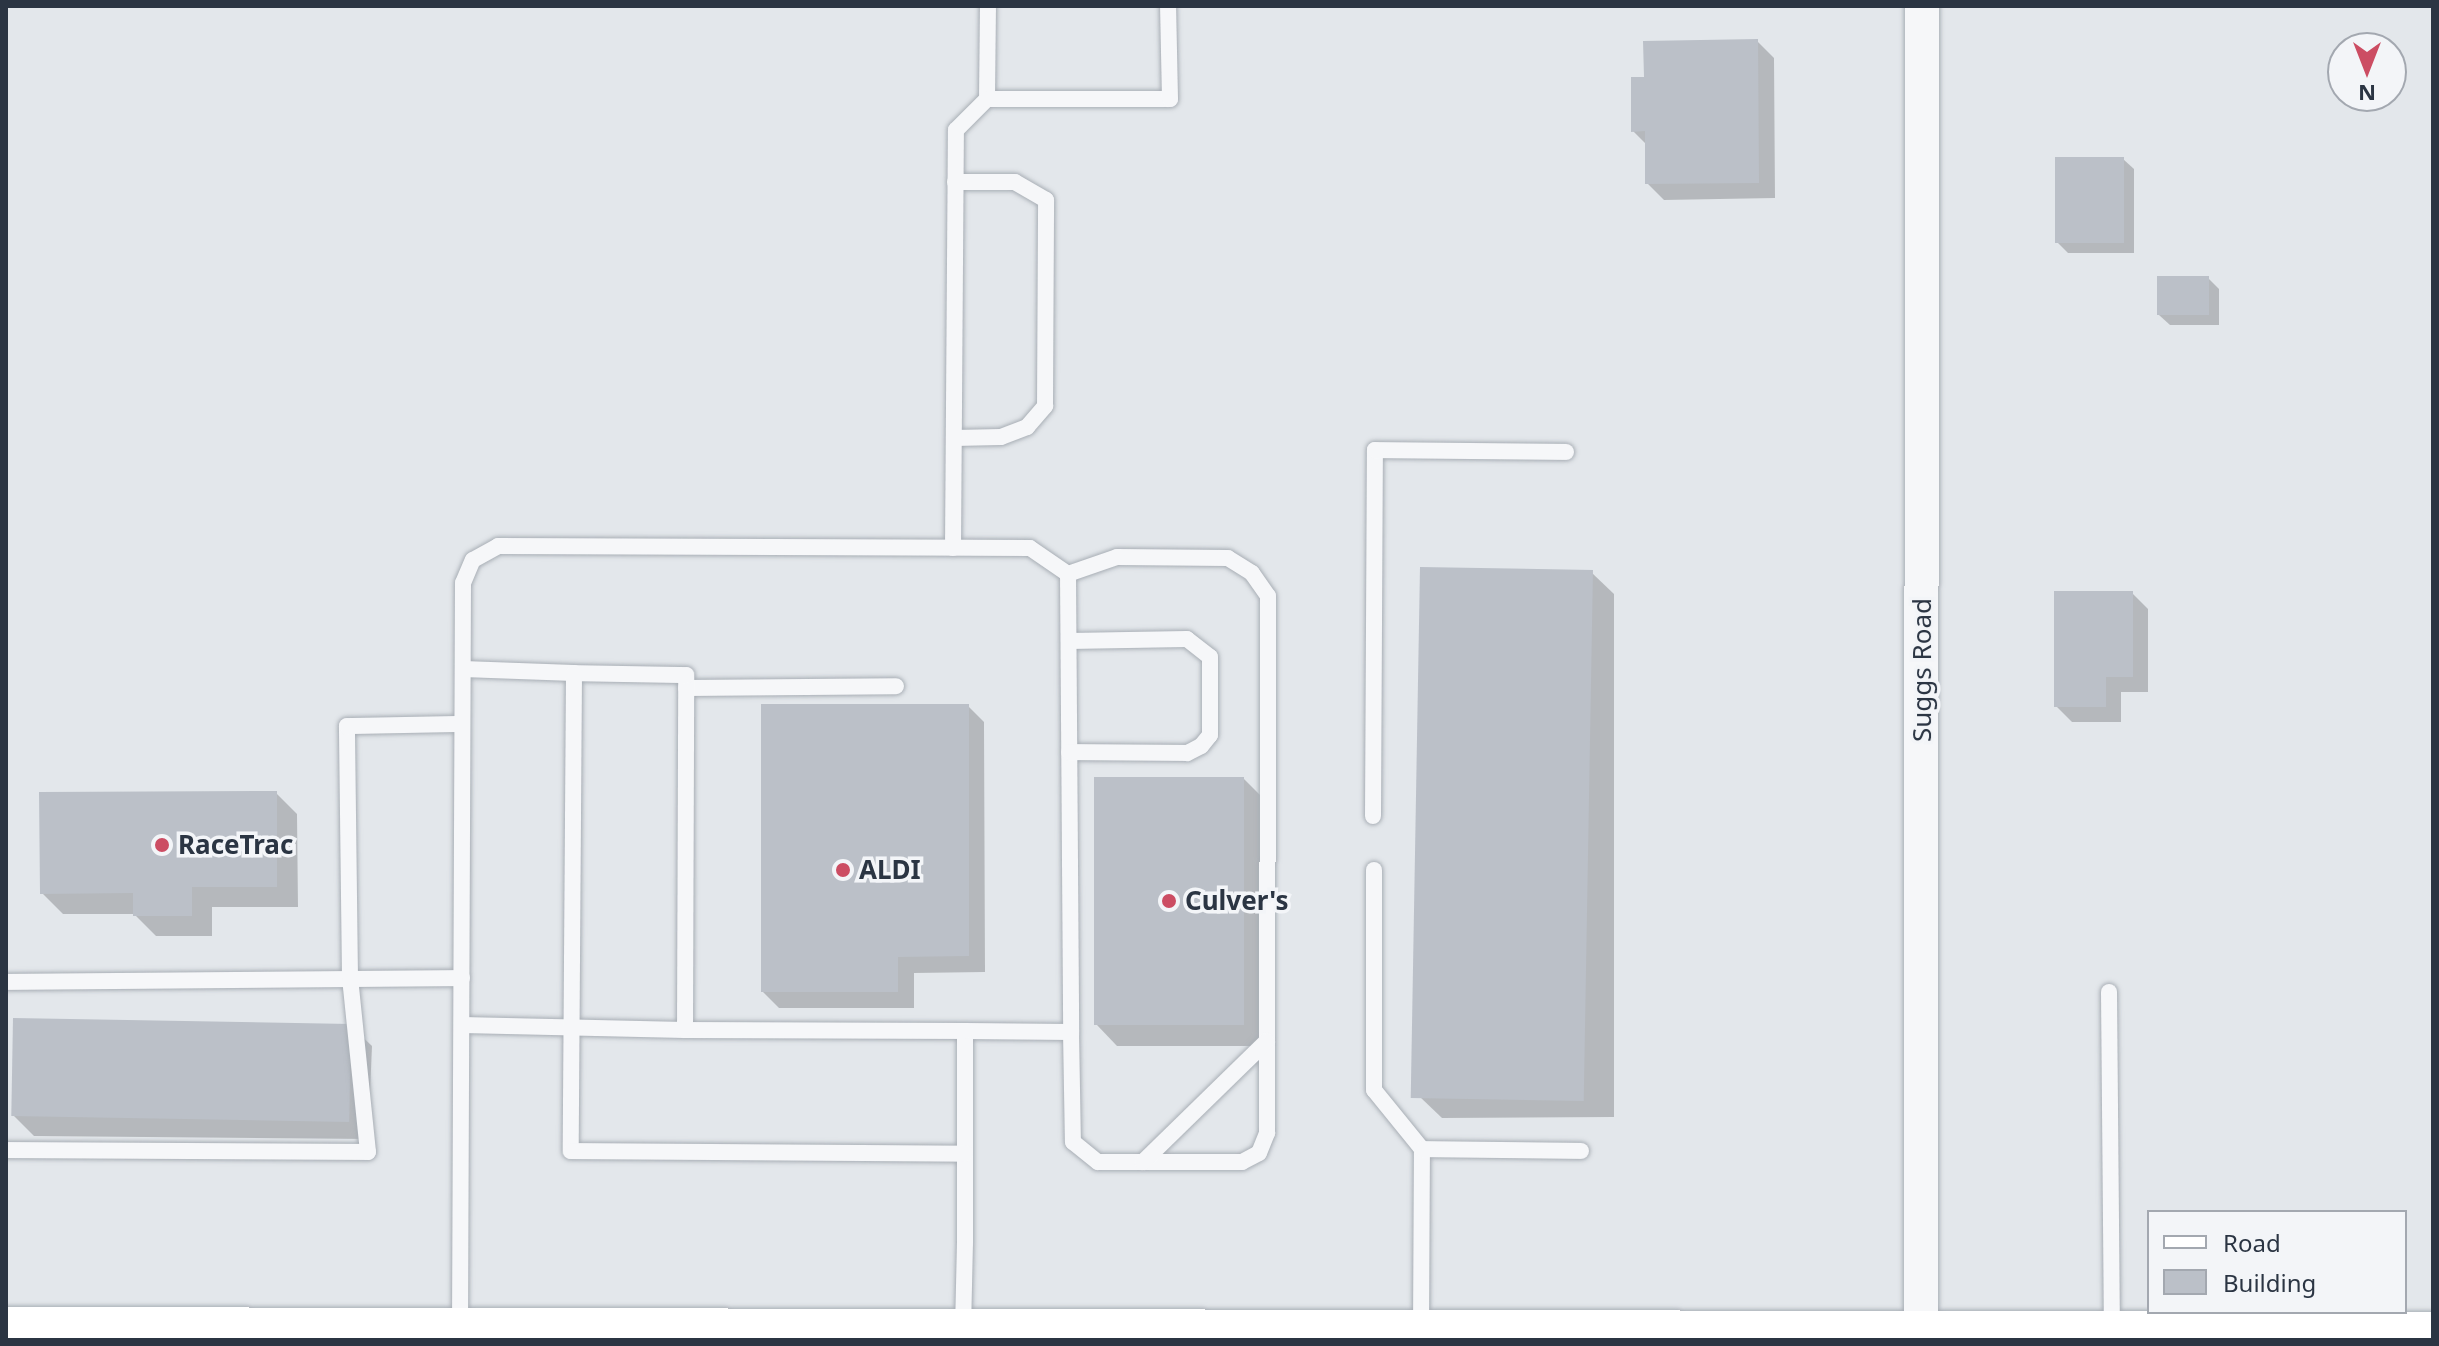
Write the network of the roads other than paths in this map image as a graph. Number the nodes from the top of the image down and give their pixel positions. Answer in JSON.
{"nodes":[{"id":1,"x":988,"y":6,"type":"edge"},
{"id":2,"x":1168,"y":6,"type":"edge"},
{"id":3,"x":1922,"y":6,"type":"edge"},
{"id":4,"x":987,"y":99,"type":"junction"},
{"id":5,"x":955,"y":182,"type":"junction"},
{"id":6,"x":954,"y":438,"type":"junction"},
{"id":7,"x":1566,"y":452,"type":"dead end"},
{"id":8,"x":953,"y":548,"type":"junction"},
{"id":9,"x":1068,"y":574,"type":"junction"},
{"id":10,"x":1069,"y":641,"type":"junction"},
{"id":11,"x":463,"y":669,"type":"junction"},
{"id":12,"x":574,"y":673,"type":"junction"},
{"id":13,"x":896,"y":686,"type":"dead end"},
{"id":14,"x":686,"y":688,"type":"junction"},
{"id":15,"x":462,"y":724,"type":"junction"},
{"id":16,"x":1069,"y":752,"type":"junction"},
{"id":17,"x":1373,"y":816,"type":"dead end"},
{"id":18,"x":1374,"y":870,"type":"dead end"},
{"id":19,"x":350,"y":978,"type":"junction"},
{"id":20,"x":462,"y":978,"type":"junction"},
{"id":21,"x":6,"y":982,"type":"edge"},
{"id":22,"x":2109,"y":992,"type":"dead end"},
{"id":23,"x":462,"y":1025,"type":"junction"},
{"id":24,"x":571,"y":1027,"type":"junction"},
{"id":25,"x":685,"y":1030,"type":"junction"},
{"id":26,"x":965,"y":1031,"type":"junction"},
{"id":27,"x":1071,"y":1032,"type":"junction"},
{"id":28,"x":1267,"y":1041,"type":"junction"},
{"id":29,"x":1422,"y":1149,"type":"junction"},
{"id":30,"x":6,"y":1150,"type":"edge"},
{"id":31,"x":1581,"y":1151,"type":"dead end"},
{"id":32,"x":965,"y":1154,"type":"junction"},
{"id":33,"x":1143,"y":1162,"type":"junction"},
{"id":34,"x":6,"y":1329,"type":"edge"},
{"id":35,"x":963,"y":1331,"type":"junction"},
{"id":36,"x":1421,"y":1332,"type":"junction"},
{"id":37,"x":2112,"y":1333,"type":"junction"},
{"id":38,"x":2433,"y":1334,"type":"edge"},
{"id":39,"x":460,"y":1335,"type":"edge"},
{"id":40,"x":1919,"y":1337,"type":"edge"},
{"id":41,"x":2227,"y":1337,"type":"edge"}],
"edges":[{"from":1,"to":4,"type":"lane"},
{"from":2,"to":4,"type":"lane"},
{"from":3,"to":40,"type":"street","name":"Suggs Road"},
{"from":4,"to":5,"type":"lane"},
{"from":5,"to":6,"type":"lane"},
{"from":5,"to":6,"type":"lane"},
{"from":6,"to":8,"type":"lane"},
{"from":7,"to":17,"type":"lane"},
{"from":8,"to":9,"type":"lane"},
{"from":8,"to":11,"type":"lane"},
{"from":9,"to":10,"type":"lane"},
{"from":9,"to":28,"type":"lane"},
{"from":10,"to":16,"type":"lane"},
{"from":10,"to":16,"type":"lane"},
{"from":11,"to":12,"type":"lane"},
{"from":11,"to":15,"type":"lane"},
{"from":12,"to":14,"type":"lane"},
{"from":12,"to":24,"type":"lane"},
{"from":13,"to":14,"type":"lane"},
{"from":14,"to":25,"type":"lane"},
{"from":15,"to":19,"type":"lane"},
{"from":15,"to":20,"type":"lane"},
{"from":16,"to":27,"type":"lane"},
{"from":18,"to":29,"type":"lane"},
{"from":19,"to":20,"type":"lane"},
{"from":19,"to":21,"type":"lane"},
{"from":19,"to":30,"type":"lane"},
{"from":20,"to":23,"type":"lane"},
{"from":22,"to":37,"type":"lane"},
{"from":23,"to":24,"type":"lane"},
{"from":23,"to":39,"type":"lane"},
{"from":24,"to":25,"type":"lane"},
{"from":24,"to":32,"type":"lane"},
{"from":25,"to":26,"type":"lane"},
{"from":26,"to":27,"type":"lane"},
{"from":26,"to":32,"type":"lane"},
{"from":27,"to":33,"type":"lane"},
{"from":28,"to":33,"type":"lane"},
{"from":28,"to":33,"type":"lane"},
{"from":29,"to":31,"type":"lane"},
{"from":29,"to":36,"type":"lane"},
{"from":32,"to":35,"type":"lane"},
{"from":34,"to":39,"type":"main road"},
{"from":35,"to":36,"type":"main road"},
{"from":35,"to":39,"type":"main road"},
{"from":36,"to":40,"type":"main road"},
{"from":37,"to":40,"type":"main road"},
{"from":37,"to":41,"type":"main road"},
{"from":38,"to":41,"type":"main road"}]}
